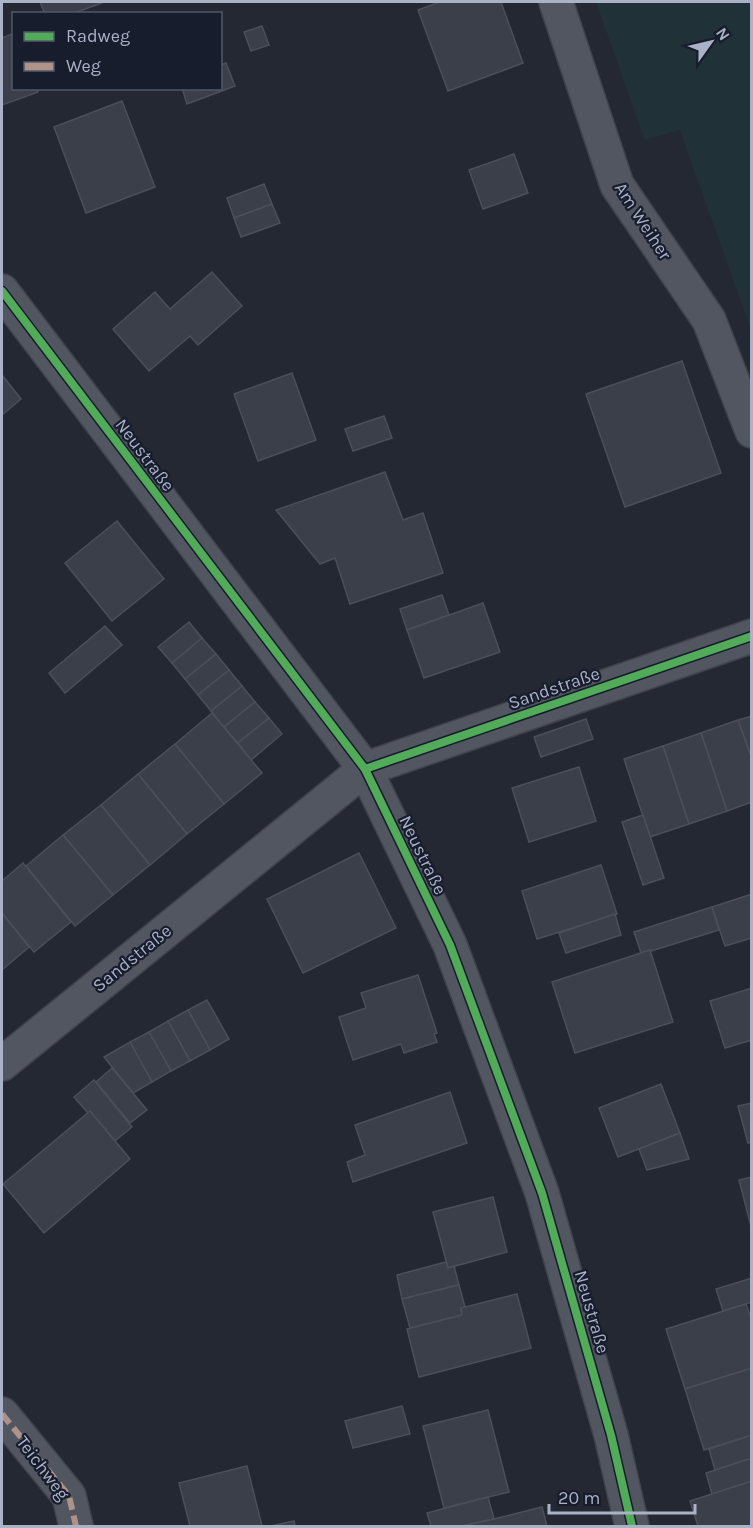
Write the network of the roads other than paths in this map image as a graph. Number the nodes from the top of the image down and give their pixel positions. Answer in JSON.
{"nodes":[{"id":1,"x":556,"y":2,"type":"edge"},
{"id":2,"x":2,"y":291,"type":"edge"},
{"id":3,"x":752,"y":431,"type":"edge"},
{"id":4,"x":752,"y":636,"type":"edge"},
{"id":5,"x":365,"y":769,"type":"junction"},
{"id":6,"x":2,"y":1064,"type":"edge"},
{"id":7,"x":2,"y":1414,"type":"edge"},
{"id":8,"x":76,"y":1527,"type":"edge"},
{"id":9,"x":632,"y":1527,"type":"edge"}],
"edges":[{"from":1,"to":3,"type":"street","name":"Am Weiher"},
{"from":2,"to":5,"type":"street","name":"Neustraße"},
{"from":4,"to":5,"type":"street","name":"Sandstraße"},
{"from":5,"to":6,"type":"street","name":"Sandstraße"},
{"from":5,"to":9,"type":"street","name":"Neustraße"},
{"from":7,"to":8,"type":"street","name":"Teichweg"}]}
